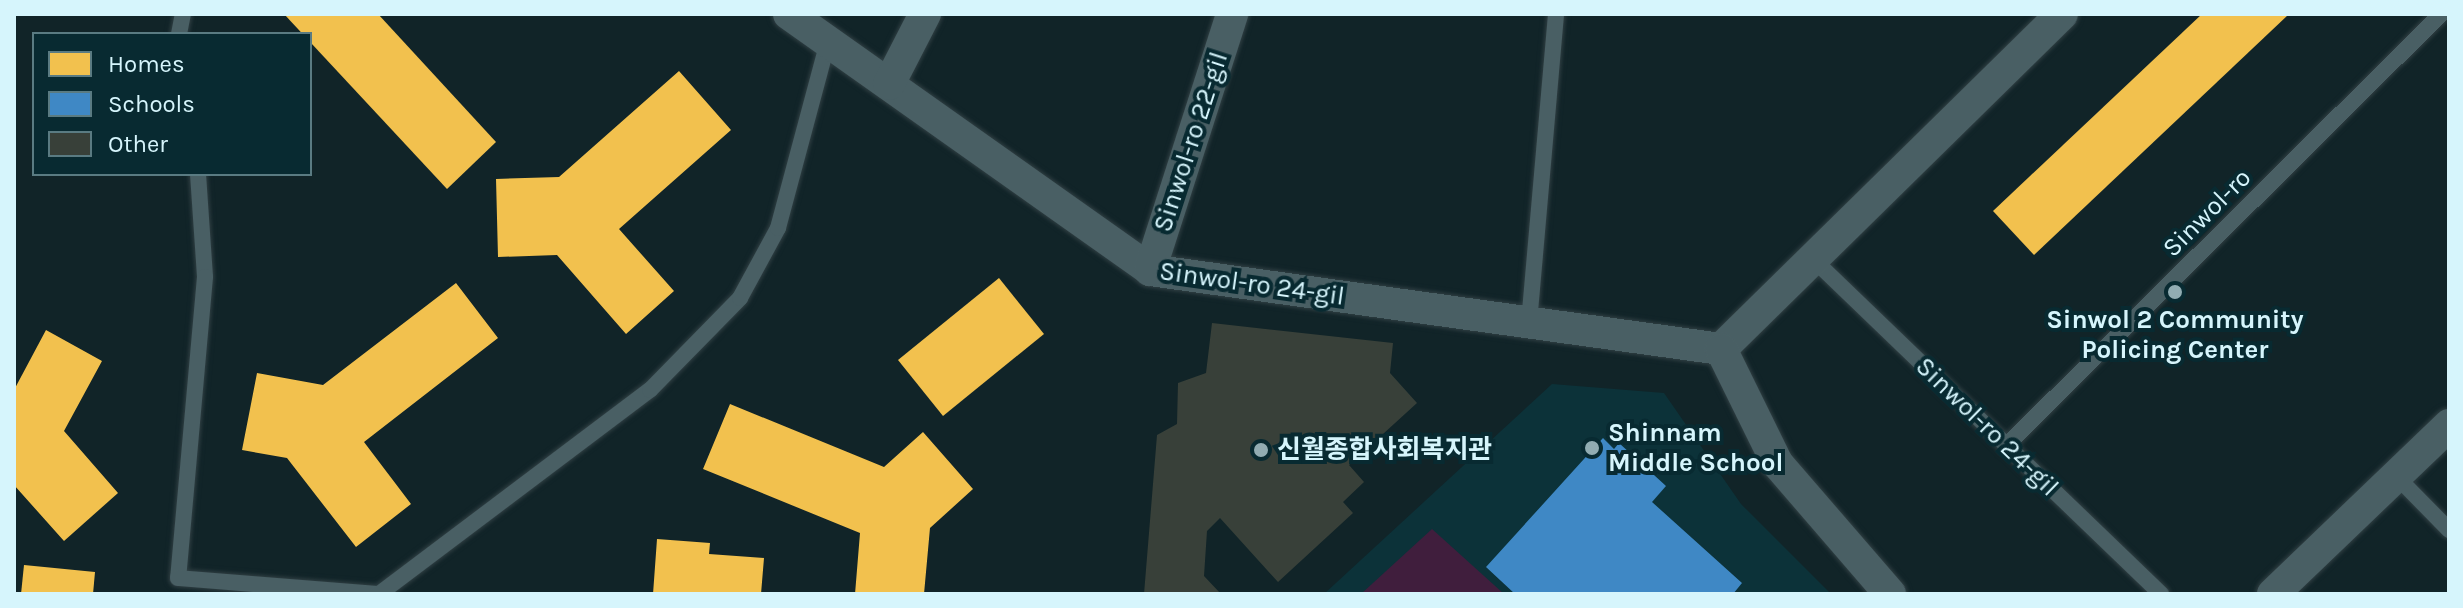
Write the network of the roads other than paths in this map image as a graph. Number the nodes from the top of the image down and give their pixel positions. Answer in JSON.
{"nodes":[{"id":1,"x":789,"y":14,"type":"edge"},
{"id":2,"x":925,"y":14,"type":"edge"},
{"id":3,"x":1232,"y":14,"type":"edge"},
{"id":4,"x":1556,"y":14,"type":"edge"},
{"id":5,"x":2062,"y":14,"type":"edge"},
{"id":6,"x":2441,"y":14,"type":"edge"},
{"id":7,"x":828,"y":41,"type":"junction"},
{"id":8,"x":889,"y":84,"type":"junction"},
{"id":9,"x":198,"y":176,"type":"edge"},
{"id":10,"x":1813,"y":259,"type":"junction"},
{"id":11,"x":1150,"y":270,"type":"junction"},
{"id":12,"x":1529,"y":323,"type":"junction"},
{"id":13,"x":1721,"y":349,"type":"junction"},
{"id":14,"x":2449,"y":425,"type":"edge"},
{"id":15,"x":2006,"y":446,"type":"junction"},
{"id":16,"x":2396,"y":476,"type":"junction"},
{"id":17,"x":2449,"y":530,"type":"edge"},
{"id":18,"x":377,"y":594,"type":"edge"},
{"id":19,"x":1890,"y":594,"type":"edge"},
{"id":20,"x":2161,"y":594,"type":"edge"},
{"id":21,"x":2273,"y":594,"type":"edge"}],
"edges":[{"from":1,"to":7,"type":"street","name":"Sinwol-ro 24-gil"},
{"from":2,"to":8,"type":"street"},
{"from":3,"to":11,"type":"street","name":"Sinwol-ro 22-gil"},
{"from":4,"to":12,"type":"lane"},
{"from":5,"to":10,"type":"street"},
{"from":6,"to":15,"type":"lane","name":"Sinwol-ro"},
{"from":7,"to":8,"type":"street","name":"Sinwol-ro 24-gil"},
{"from":7,"to":18,"type":"lane"},
{"from":8,"to":11,"type":"street","name":"Sinwol-ro 24-gil"},
{"from":9,"to":18,"type":"lane"},
{"from":10,"to":13,"type":"street"},
{"from":10,"to":15,"type":"lane","name":"Sinwol-ro 24-gil"},
{"from":11,"to":12,"type":"street","name":"Sinwol-ro 24-gil"},
{"from":12,"to":13,"type":"street","name":"Sinwol-ro 24-gil"},
{"from":13,"to":19,"type":"street"},
{"from":14,"to":16,"type":"street"},
{"from":15,"to":20,"type":"lane","name":"Sinwol-ro 24-gil"},
{"from":16,"to":17,"type":"lane"},
{"from":16,"to":21,"type":"street"}]}
